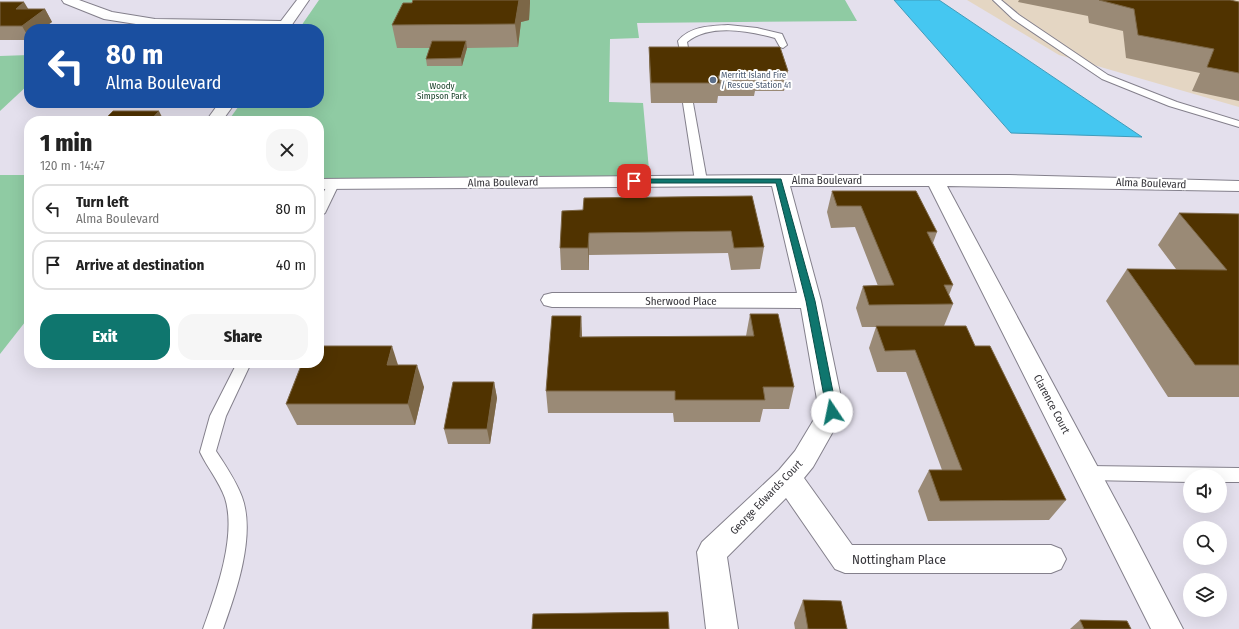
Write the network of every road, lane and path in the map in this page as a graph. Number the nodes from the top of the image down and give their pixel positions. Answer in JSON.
{"nodes":[{"id":1,"x":68,"y":0,"type":"edge"},
{"id":2,"x":303,"y":0,"type":"edge"},
{"id":3,"x":998,"y":0,"type":"edge"},
{"id":4,"x":187,"y":24,"type":"edge"},
{"id":5,"x":285,"y":24,"type":"edge"},
{"id":6,"x":784,"y":45,"type":"dead end"},
{"id":7,"x":686,"y":66,"type":"edge"},
{"id":8,"x":688,"y":103,"type":"edge"},
{"id":9,"x":1239,"y":124,"type":"edge"},
{"id":10,"x":779,"y":180,"type":"junction"},
{"id":11,"x":935,"y":180,"type":"junction"},
{"id":12,"x":701,"y":181,"type":"junction"},
{"id":13,"x":326,"y":184,"type":"edge"},
{"id":14,"x":1239,"y":186,"type":"edge"},
{"id":15,"x":552,"y":300,"type":"dead end"},
{"id":16,"x":810,"y":301,"type":"junction"},
{"id":17,"x":242,"y":368,"type":"edge"},
{"id":18,"x":1088,"y":473,"type":"junction"},
{"id":19,"x":1239,"y":475,"type":"edge"},
{"id":20,"x":788,"y":478,"type":"junction"},
{"id":21,"x":1051,"y":559,"type":"dead end"},
{"id":22,"x":213,"y":629,"type":"edge"},
{"id":23,"x":722,"y":629,"type":"edge"},
{"id":24,"x":1167,"y":629,"type":"edge"}],
"edges":[{"from":1,"to":4,"type":"street"},
{"from":2,"to":5,"type":"street"},
{"from":3,"to":9,"type":"lane"},
{"from":6,"to":7,"type":"lane"},
{"from":8,"to":12,"type":"lane"},
{"from":10,"to":11,"type":"street","name":"Alma Boulevard"},
{"from":10,"to":12,"type":"street","name":"Alma Boulevard"},
{"from":10,"to":16,"type":"street","name":"George Edwards Court"},
{"from":11,"to":14,"type":"street","name":"Alma Boulevard"},
{"from":11,"to":18,"type":"street","name":"Clarence Court"},
{"from":12,"to":13,"type":"street","name":"Alma Boulevard"},
{"from":15,"to":16,"type":"street","name":"Sherwood Place"},
{"from":16,"to":20,"type":"street","name":"George Edwards Court"},
{"from":17,"to":22,"type":"lane"},
{"from":18,"to":19,"type":"lane"},
{"from":18,"to":24,"type":"street","name":"Clarence Court"},
{"from":20,"to":21,"type":"street","name":"Nottingham Place"},
{"from":20,"to":23,"type":"street","name":"George Edwards Court"}]}
